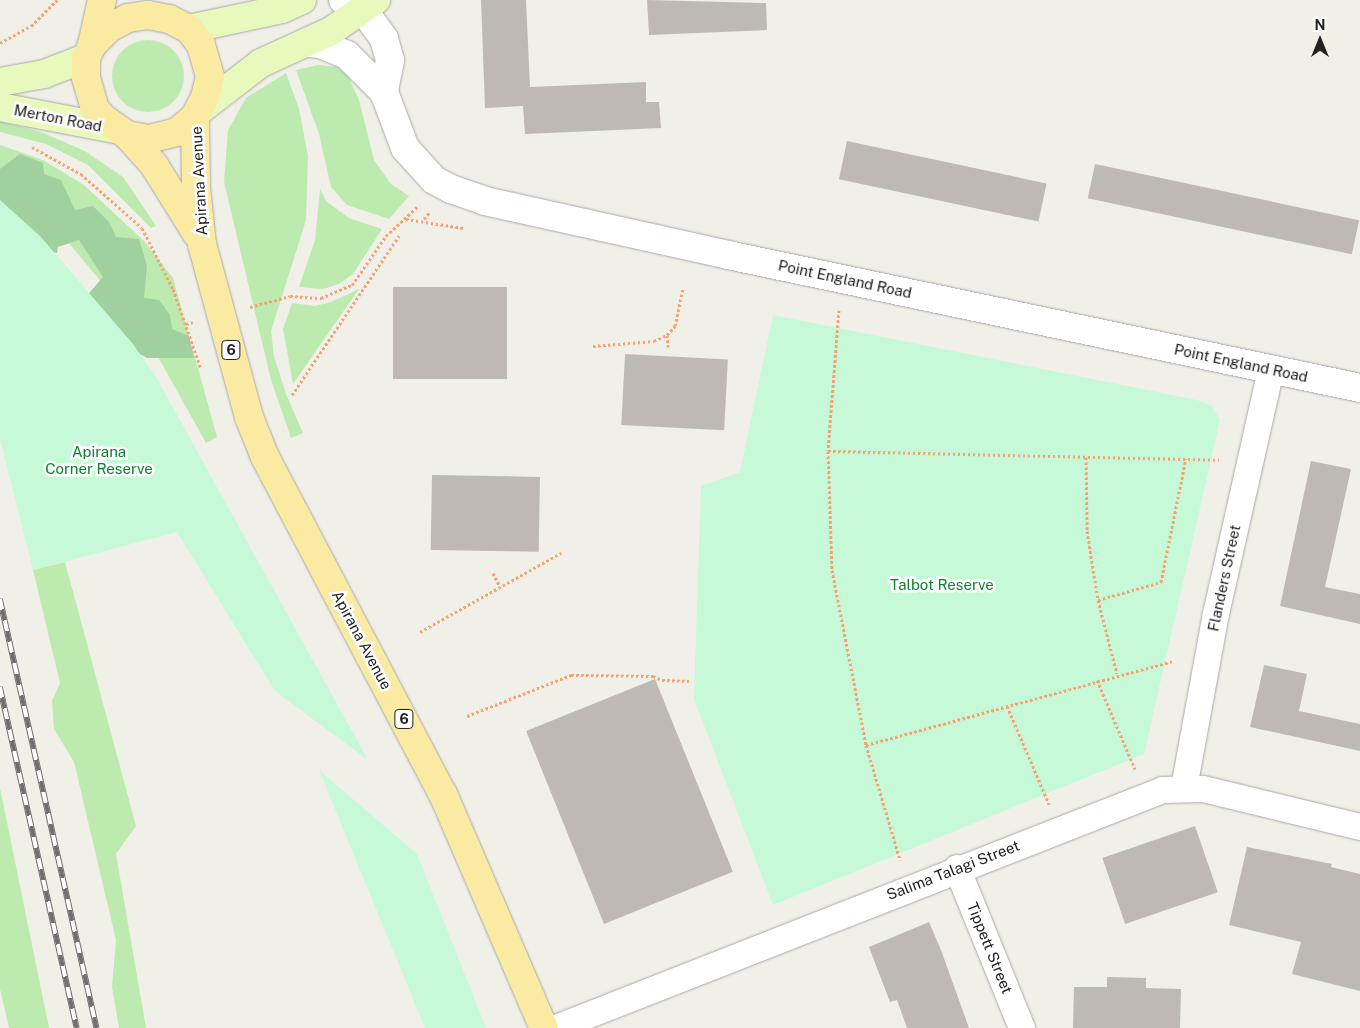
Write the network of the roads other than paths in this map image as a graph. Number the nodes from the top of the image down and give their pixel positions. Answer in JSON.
{"nodes":[{"id":1,"x":102,"y":0,"type":"edge"},
{"id":2,"x":303,"y":1,"type":"edge"},
{"id":3,"x":361,"y":4,"type":"edge"},
{"id":4,"x":175,"y":17,"type":"edge"},
{"id":5,"x":307,"y":42,"type":"junction"},
{"id":6,"x":89,"y":51,"type":"junction"},
{"id":7,"x":0,"y":82,"type":"edge"},
{"id":8,"x":384,"y":92,"type":"junction"},
{"id":9,"x":0,"y":106,"type":"edge"},
{"id":10,"x":198,"y":113,"type":"junction"},
{"id":11,"x":121,"y":132,"type":"junction"},
{"id":12,"x":202,"y":244,"type":"junction"},
{"id":13,"x":1271,"y":369,"type":"junction"},
{"id":14,"x":1360,"y":388,"type":"edge"},
{"id":15,"x":1184,"y":788,"type":"junction"},
{"id":16,"x":1360,"y":827,"type":"edge"},
{"id":17,"x":957,"y":868,"type":"junction"},
{"id":18,"x":544,"y":1028,"type":"edge"},
{"id":19,"x":556,"y":1028,"type":"edge"},
{"id":20,"x":1022,"y":1028,"type":"edge"}],
"edges":[{"from":1,"to":6,"type":"main road","number":"6"},
{"from":2,"to":4,"type":"main road"},
{"from":3,"to":5,"type":"main road"},
{"from":3,"to":8,"type":"street","name":"Point England Road"},
{"from":4,"to":6,"type":"main road"},
{"from":4,"to":10,"type":"main road","number":"6"},
{"from":5,"to":8,"type":"street","name":"Point England Road"},
{"from":5,"to":10,"type":"main road"},
{"from":6,"to":7,"type":"main road","name":"Merton Road"},
{"from":6,"to":11,"type":"main road","number":"6"},
{"from":8,"to":13,"type":"street","name":"Point England Road"},
{"from":9,"to":11,"type":"main road","name":"Merton Road"},
{"from":10,"to":11,"type":"main road"},
{"from":10,"to":12,"type":"main road","name":"Apirana Avenue","number":"6"},
{"from":11,"to":12,"type":"main road","name":"Apirana Avenue","number":"6"},
{"from":12,"to":18,"type":"main road","name":"Apirana Avenue","number":"6"},
{"from":13,"to":14,"type":"street","name":"Point England Road"},
{"from":13,"to":15,"type":"street","name":"Flanders Street"},
{"from":15,"to":16,"type":"street","name":"Salima Talagi Street"},
{"from":15,"to":17,"type":"street","name":"Salima Talagi Street"},
{"from":17,"to":19,"type":"street","name":"Salima Talagi Street"},
{"from":17,"to":20,"type":"street","name":"Tippett Street"}]}
